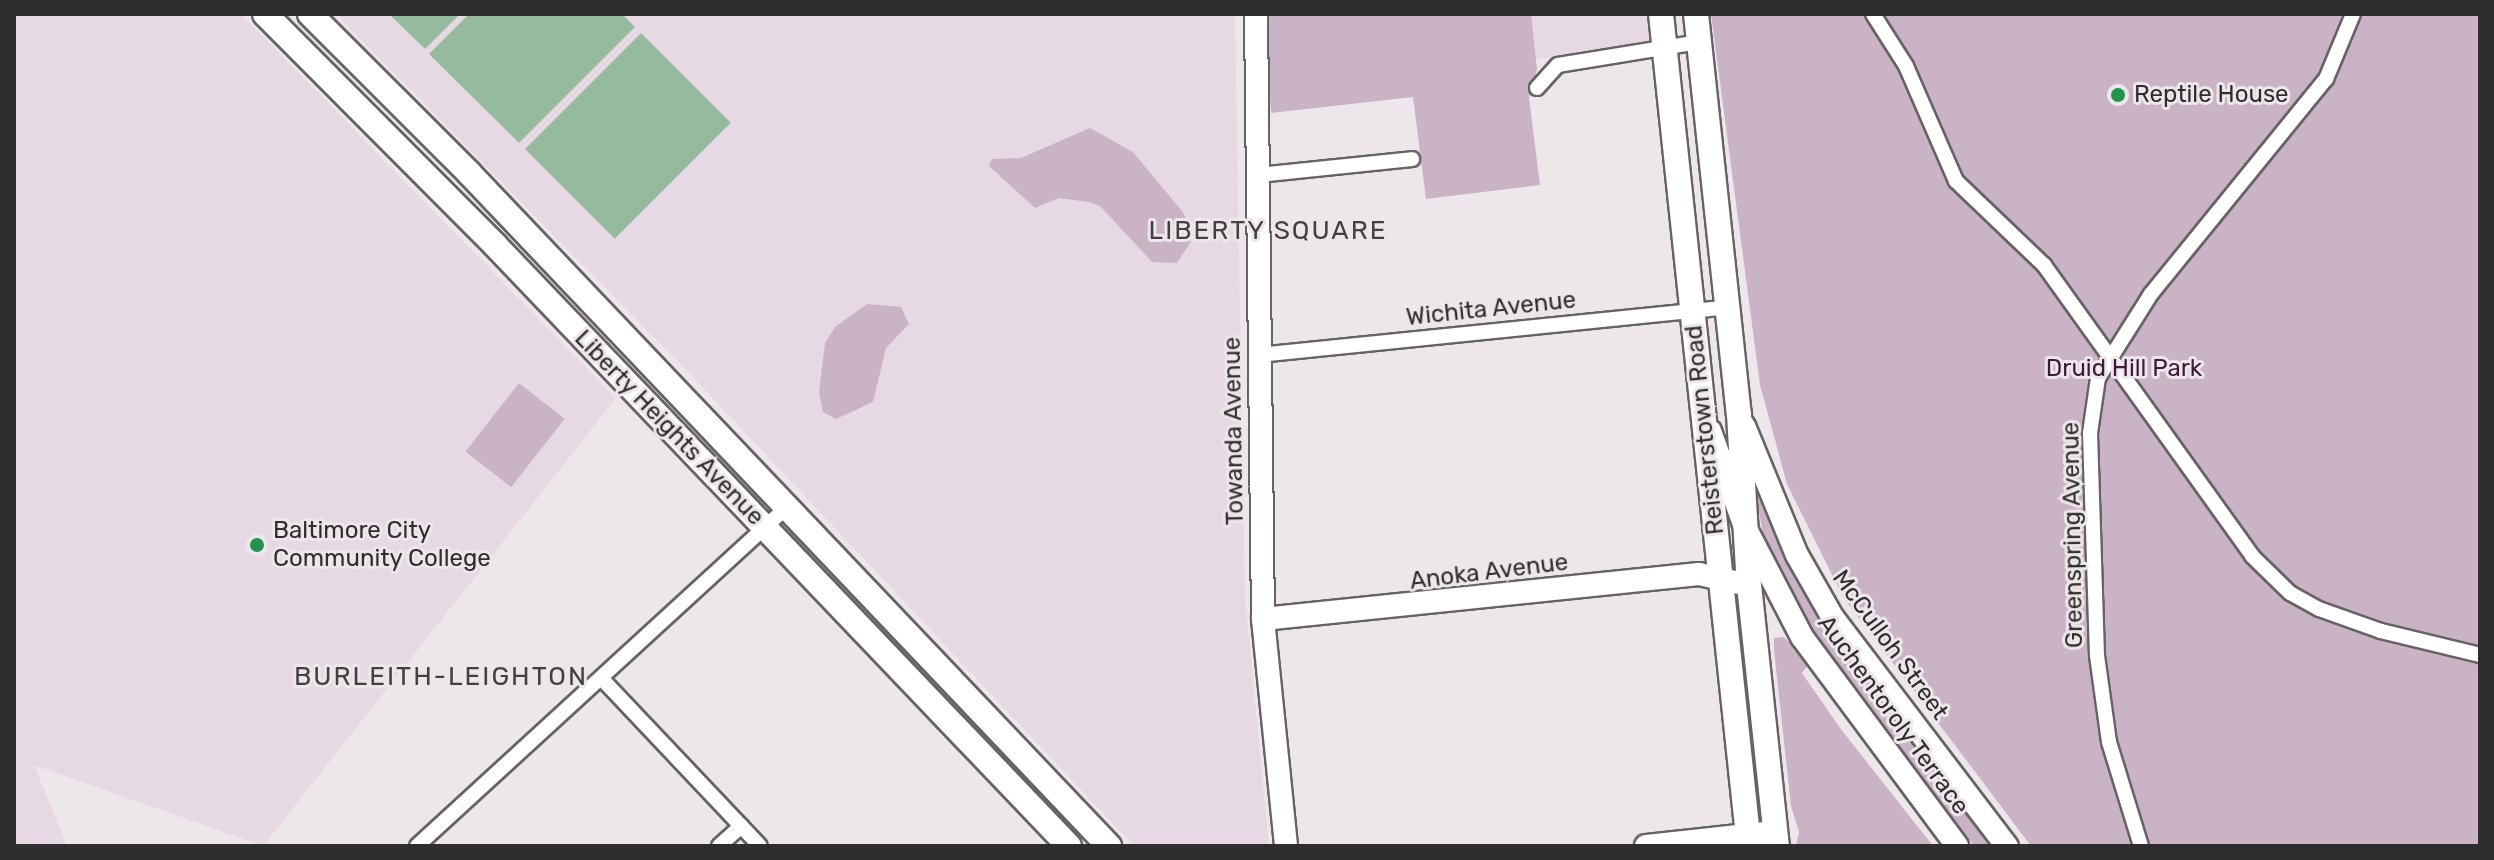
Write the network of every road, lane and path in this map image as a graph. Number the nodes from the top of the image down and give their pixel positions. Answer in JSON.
{"nodes":[{"id":1,"x":265,"y":14,"type":"edge"},
{"id":2,"x":310,"y":14,"type":"edge"},
{"id":3,"x":1256,"y":14,"type":"edge"},
{"id":4,"x":1661,"y":14,"type":"edge"},
{"id":5,"x":1696,"y":14,"type":"edge"},
{"id":6,"x":1873,"y":14,"type":"edge"},
{"id":7,"x":2353,"y":14,"type":"edge"},
{"id":8,"x":1698,"y":42,"type":"junction"},
{"id":9,"x":1664,"y":44,"type":"junction"},
{"id":10,"x":1537,"y":88,"type":"dead end"},
{"id":11,"x":1412,"y":159,"type":"dead end"},
{"id":12,"x":1258,"y":175,"type":"junction"},
{"id":13,"x":1728,"y":307,"type":"junction"},
{"id":14,"x":1694,"y":311,"type":"junction"},
{"id":15,"x":1258,"y":355,"type":"junction"},
{"id":16,"x":2108,"y":357,"type":"junction"},
{"id":17,"x":1739,"y":414,"type":"junction"},
{"id":18,"x":1705,"y":415,"type":"junction"},
{"id":19,"x":787,"y":507,"type":"junction"},
{"id":20,"x":1745,"y":527,"type":"junction"},
{"id":21,"x":765,"y":528,"type":"junction"},
{"id":22,"x":1720,"y":577,"type":"junction"},
{"id":23,"x":1749,"y":585,"type":"junction"},
{"id":24,"x":1263,"y":619,"type":"junction"},
{"id":25,"x":2480,"y":655,"type":"edge"},
{"id":26,"x":603,"y":680,"type":"junction"},
{"id":27,"x":741,"y":826,"type":"junction"},
{"id":28,"x":1776,"y":839,"type":"edge"},
{"id":29,"x":1748,"y":841,"type":"edge"},
{"id":30,"x":417,"y":846,"type":"edge"},
{"id":31,"x":719,"y":846,"type":"edge"},
{"id":32,"x":760,"y":846,"type":"edge"},
{"id":33,"x":1069,"y":846,"type":"edge"},
{"id":34,"x":1109,"y":846,"type":"edge"},
{"id":35,"x":1286,"y":846,"type":"edge"},
{"id":36,"x":1646,"y":846,"type":"edge"},
{"id":37,"x":1957,"y":846,"type":"edge"},
{"id":38,"x":2007,"y":846,"type":"edge"},
{"id":39,"x":2141,"y":846,"type":"edge"}],
"edges":[{"from":1,"to":21,"type":"main road","name":"Liberty Heights Avenue"},
{"from":2,"to":19,"type":"main road","name":"Liberty Heights Avenue"},
{"from":3,"to":12,"type":"street","name":"Towanda Avenue"},
{"from":4,"to":9,"type":"main road","name":"Reisterstown Road"},
{"from":5,"to":8,"type":"main road","name":"Reisterstown Road"},
{"from":6,"to":16,"type":"street"},
{"from":7,"to":16,"type":"street","name":"Greenspring Avenue"},
{"from":8,"to":9,"type":"street"},
{"from":8,"to":13,"type":"main road","name":"Reisterstown Road"},
{"from":9,"to":10,"type":"street"},
{"from":9,"to":14,"type":"main road","name":"Reisterstown Road"},
{"from":11,"to":12,"type":"street"},
{"from":12,"to":15,"type":"street","name":"Towanda Avenue"},
{"from":13,"to":14,"type":"street","name":"Wichita Avenue"},
{"from":13,"to":17,"type":"main road","name":"Reisterstown Road"},
{"from":14,"to":15,"type":"street","name":"Wichita Avenue"},
{"from":14,"to":18,"type":"main road","name":"Reisterstown Road"},
{"from":15,"to":24,"type":"street","name":"Towanda Avenue"},
{"from":16,"to":25,"type":"street"},
{"from":16,"to":39,"type":"street","name":"Greenspring Avenue"},
{"from":17,"to":20,"type":"main road","name":"Reisterstown Road"},
{"from":17,"to":38,"type":"street","name":"McCulloh Street"},
{"from":18,"to":20,"type":"street","name":"Auchentoroly Terrace"},
{"from":18,"to":22,"type":"main road","name":"Reisterstown Road"},
{"from":19,"to":21,"type":"street"},
{"from":19,"to":34,"type":"main road","name":"Liberty Heights Avenue"},
{"from":20,"to":23,"type":"main road","name":"Reisterstown Road"},
{"from":20,"to":37,"type":"street","name":"Auchentoroly Terrace"},
{"from":21,"to":26,"type":"street"},
{"from":21,"to":33,"type":"main road","name":"Liberty Heights Avenue"},
{"from":22,"to":23,"type":"street","name":"Anoka Avenue"},
{"from":22,"to":24,"type":"street","name":"Anoka Avenue"},
{"from":22,"to":29,"type":"main road","name":"Reisterstown Road"},
{"from":23,"to":28,"type":"main road","name":"Reisterstown Road"},
{"from":24,"to":35,"type":"street","name":"Towanda Avenue"},
{"from":26,"to":27,"type":"street"},
{"from":26,"to":30,"type":"street"},
{"from":27,"to":31,"type":"street"},
{"from":27,"to":32,"type":"street"},
{"from":28,"to":29,"type":"street"},
{"from":29,"to":36,"type":"street"}]}
